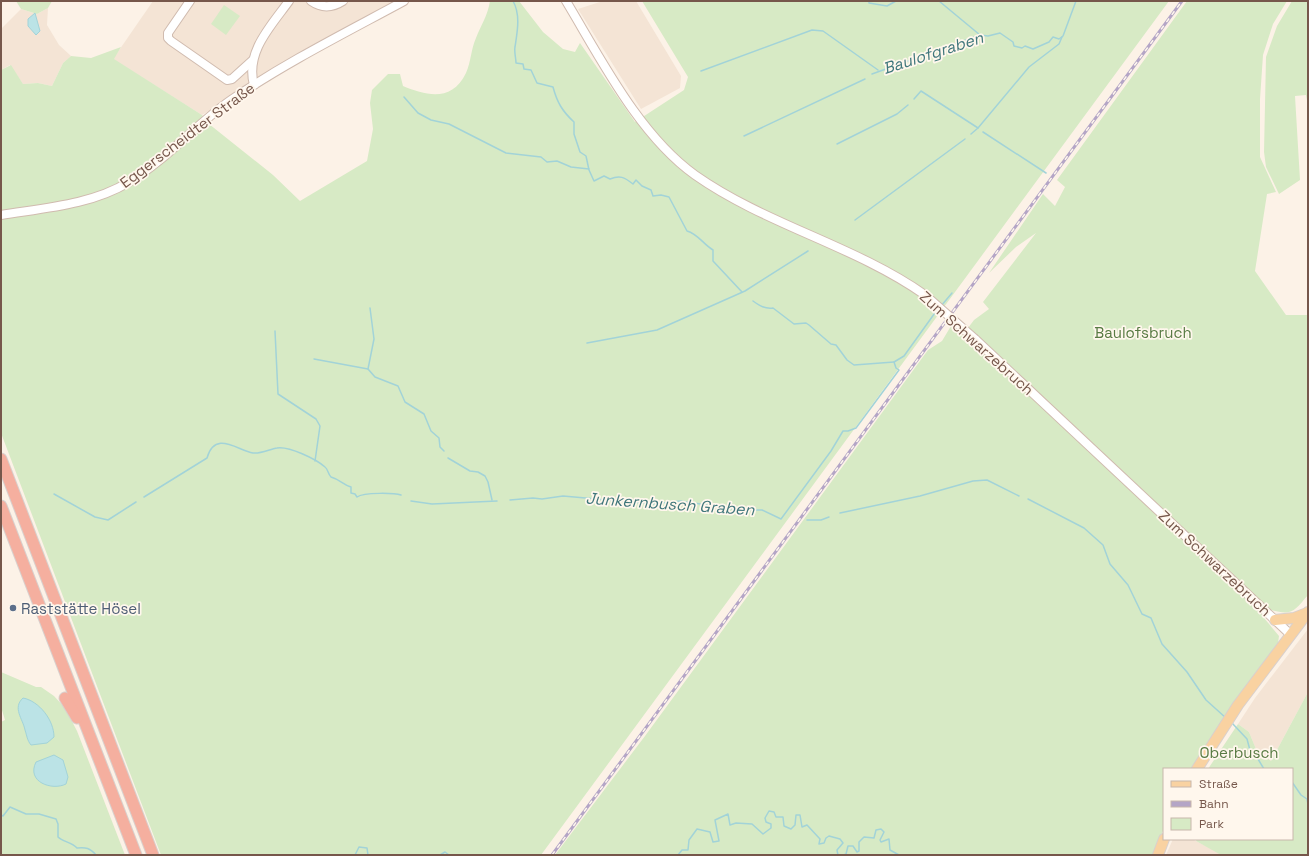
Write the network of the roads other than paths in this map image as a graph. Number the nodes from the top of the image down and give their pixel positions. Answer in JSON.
{"nodes":[{"id":1,"x":190,"y":1,"type":"edge"},
{"id":2,"x":289,"y":1,"type":"edge"},
{"id":3,"x":311,"y":1,"type":"edge"},
{"id":4,"x":343,"y":1,"type":"edge"},
{"id":5,"x":404,"y":1,"type":"edge"},
{"id":6,"x":566,"y":1,"type":"edge"},
{"id":7,"x":253,"y":60,"type":"junction"},
{"id":8,"x":257,"y":83,"type":"junction"},
{"id":9,"x":1,"y":215,"type":"edge"},
{"id":10,"x":1,"y":459,"type":"edge"},
{"id":11,"x":1,"y":506,"type":"edge"},
{"id":12,"x":1307,"y":612,"type":"edge"},
{"id":13,"x":1275,"y":620,"type":"junction"},
{"id":14,"x":1291,"y":635,"type":"junction"},
{"id":15,"x":65,"y":698,"type":"dead end"},
{"id":16,"x":90,"y":739,"type":"junction"},
{"id":17,"x":1198,"y":768,"type":"edge"},
{"id":18,"x":1164,"y":840,"type":"edge"},
{"id":19,"x":136,"y":855,"type":"edge"},
{"id":20,"x":153,"y":855,"type":"edge"},
{"id":21,"x":1158,"y":855,"type":"edge"}],
"edges":[{"from":1,"to":7,"type":"street"},
{"from":2,"to":7,"type":"street"},
{"from":3,"to":4,"type":"street"},
{"from":5,"to":8,"type":"street","name":"Eggerscheidter Straße"},
{"from":6,"to":13,"type":"street","name":"Zum Schwarzebruch","bridge":true},
{"from":7,"to":8,"type":"street"},
{"from":8,"to":9,"type":"street","name":"Eggerscheidter Straße"},
{"from":10,"to":20,"type":"highway"},
{"from":11,"to":16,"type":"highway"},
{"from":12,"to":13,"type":"main road"},
{"from":12,"to":14,"type":"main road"},
{"from":13,"to":14,"type":"street","name":"Zum Schwarzebruch"},
{"from":14,"to":17,"type":"main road"},
{"from":15,"to":16,"type":"highway"},
{"from":16,"to":19,"type":"highway"},
{"from":18,"to":21,"type":"main road"}]}
